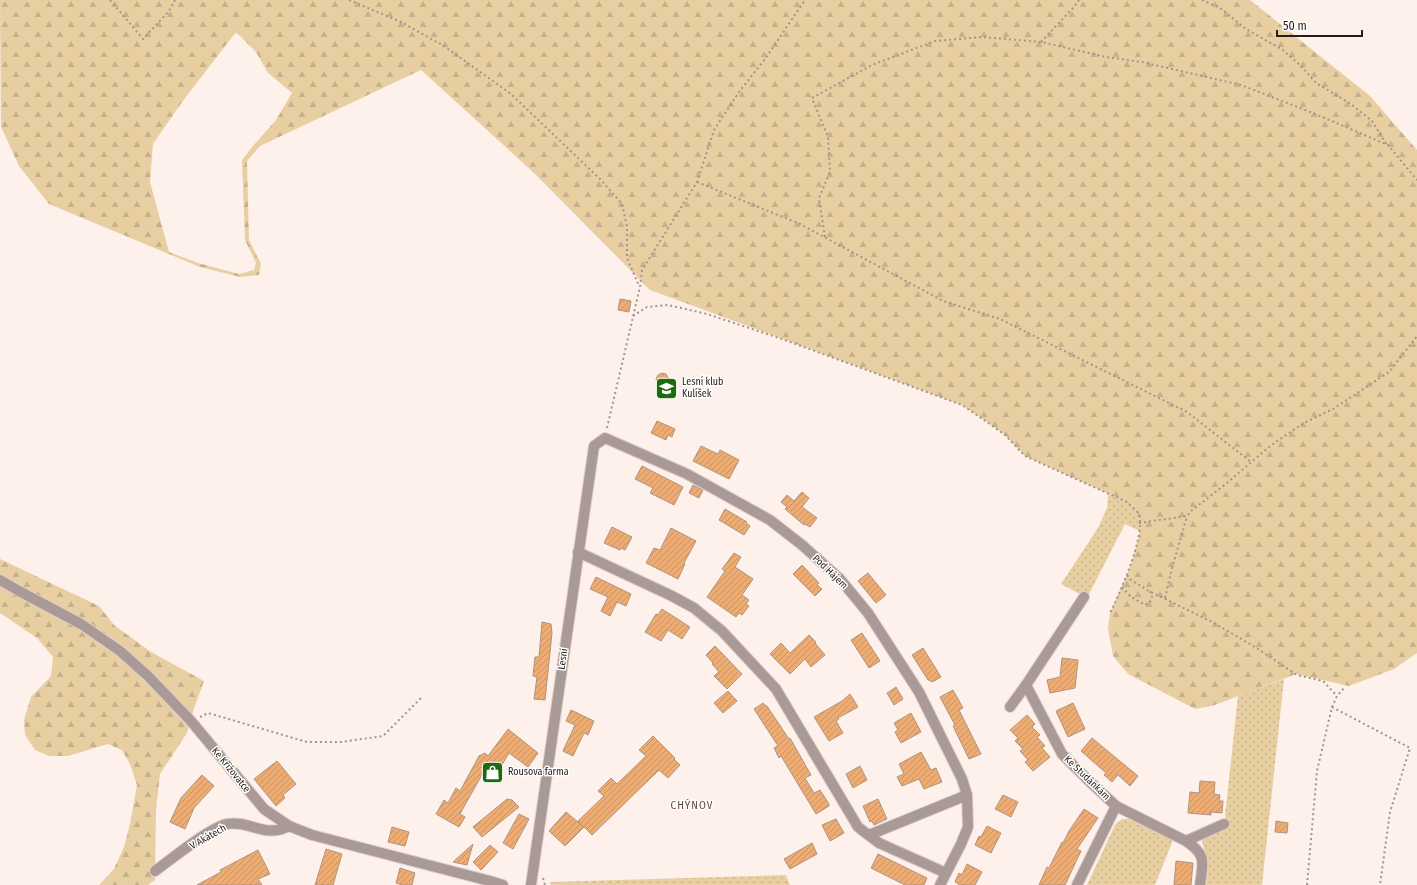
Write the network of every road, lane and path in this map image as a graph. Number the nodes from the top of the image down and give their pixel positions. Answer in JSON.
{"nodes":[{"id":1,"x":110,"y":0,"type":"edge"},
{"id":2,"x":175,"y":0,"type":"edge"},
{"id":3,"x":349,"y":0,"type":"edge"},
{"id":4,"x":805,"y":0,"type":"edge"},
{"id":5,"x":1079,"y":0,"type":"edge"},
{"id":6,"x":1202,"y":0,"type":"edge"},
{"id":7,"x":1041,"y":42,"type":"junction"},
{"id":8,"x":1388,"y":146,"type":"junction"},
{"id":9,"x":1417,"y":180,"type":"edge"},
{"id":10,"x":697,"y":182,"type":"junction"},
{"id":11,"x":824,"y":237,"type":"junction"},
{"id":12,"x":640,"y":287,"type":"junction"},
{"id":13,"x":633,"y":316,"type":"junction"},
{"id":14,"x":1417,"y":336,"type":"edge"},
{"id":15,"x":605,"y":438,"type":"junction"},
{"id":16,"x":1251,"y":462,"type":"junction"},
{"id":17,"x":1187,"y":516,"type":"junction"},
{"id":18,"x":1139,"y":522,"type":"junction"},
{"id":19,"x":578,"y":552,"type":"junction"},
{"id":20,"x":1127,"y":575,"type":"junction"},
{"id":21,"x":0,"y":580,"type":"edge"},
{"id":22,"x":1122,"y":587,"type":"junction"},
{"id":23,"x":1149,"y":590,"type":"junction"},
{"id":24,"x":1084,"y":596,"type":"dead end"},
{"id":25,"x":1165,"y":598,"type":"junction"},
{"id":26,"x":1110,"y":613,"type":"dead end"},
{"id":27,"x":1026,"y":685,"type":"junction"},
{"id":28,"x":1345,"y":687,"type":"dead end"},
{"id":29,"x":1337,"y":696,"type":"junction"},
{"id":30,"x":421,"y":698,"type":"dead end"},
{"id":31,"x":1010,"y":707,"type":"dead end"},
{"id":32,"x":1332,"y":707,"type":"junction"},
{"id":33,"x":192,"y":721,"type":"junction"},
{"id":34,"x":967,"y":795,"type":"junction"},
{"id":35,"x":1116,"y":806,"type":"junction"},
{"id":36,"x":1224,"y":824,"type":"dead end"},
{"id":37,"x":289,"y":826,"type":"junction"},
{"id":38,"x":869,"y":835,"type":"junction"},
{"id":39,"x":1186,"y":841,"type":"junction"},
{"id":40,"x":155,"y":871,"type":"dead end"},
{"id":41,"x":946,"y":873,"type":"junction"},
{"id":42,"x":503,"y":885,"type":"edge"},
{"id":43,"x":531,"y":885,"type":"edge"},
{"id":44,"x":940,"y":885,"type":"edge"},
{"id":45,"x":1077,"y":885,"type":"edge"},
{"id":46,"x":1200,"y":885,"type":"edge"},
{"id":47,"x":1307,"y":885,"type":"edge"},
{"id":48,"x":1380,"y":885,"type":"edge"}],
"edges":[{"from":1,"to":2,"type":"path"},
{"from":3,"to":12,"type":"path"},
{"from":4,"to":10,"type":"path"},
{"from":5,"to":7,"type":"path"},
{"from":6,"to":8,"type":"path"},
{"from":7,"to":8,"type":"path"},
{"from":7,"to":11,"type":"path"},
{"from":8,"to":9,"type":"path"},
{"from":10,"to":11,"type":"path"},
{"from":10,"to":12,"type":"path"},
{"from":11,"to":16,"type":"path"},
{"from":12,"to":13,"type":"path"},
{"from":13,"to":15,"type":"path"},
{"from":13,"to":18,"type":"path"},
{"from":14,"to":16,"type":"path"},
{"from":15,"to":19,"type":"street","name":"Lesní"},
{"from":15,"to":34,"type":"street","name":"Pod Hájem"},
{"from":16,"to":17,"type":"path"},
{"from":17,"to":18,"type":"path"},
{"from":17,"to":25,"type":"path"},
{"from":18,"to":20,"type":"path"},
{"from":19,"to":38,"type":"street"},
{"from":19,"to":43,"type":"street","name":"Lesní"},
{"from":20,"to":22,"type":"path"},
{"from":20,"to":23,"type":"path"},
{"from":21,"to":33,"type":"street","name":"Ke Křižovatce"},
{"from":22,"to":23,"type":"path"},
{"from":22,"to":26,"type":"path"},
{"from":23,"to":25,"type":"path"},
{"from":24,"to":27,"type":"street"},
{"from":25,"to":29,"type":"path"},
{"from":27,"to":31,"type":"street"},
{"from":27,"to":35,"type":"street","name":"Ke Studánkám"},
{"from":28,"to":29,"type":"path"},
{"from":29,"to":32,"type":"path"},
{"from":30,"to":33,"type":"path"},
{"from":32,"to":47,"type":"path"},
{"from":32,"to":48,"type":"path"},
{"from":33,"to":37,"type":"street","name":"Ke Křižovatce"},
{"from":34,"to":38,"type":"street"},
{"from":34,"to":41,"type":"street","name":"Pod Hájem"},
{"from":35,"to":39,"type":"street","name":"Ke Studánkám"},
{"from":35,"to":45,"type":"street","name":"Ke Studánkám"},
{"from":36,"to":39,"type":"street"},
{"from":37,"to":40,"type":"street","name":"V Akátech"},
{"from":37,"to":42,"type":"street","name":"Ke Křižovatce"},
{"from":38,"to":41,"type":"street"},
{"from":39,"to":46,"type":"street","name":"Ke Studánkám"},
{"from":41,"to":44,"type":"street","name":"Pod Hájem"}]}
